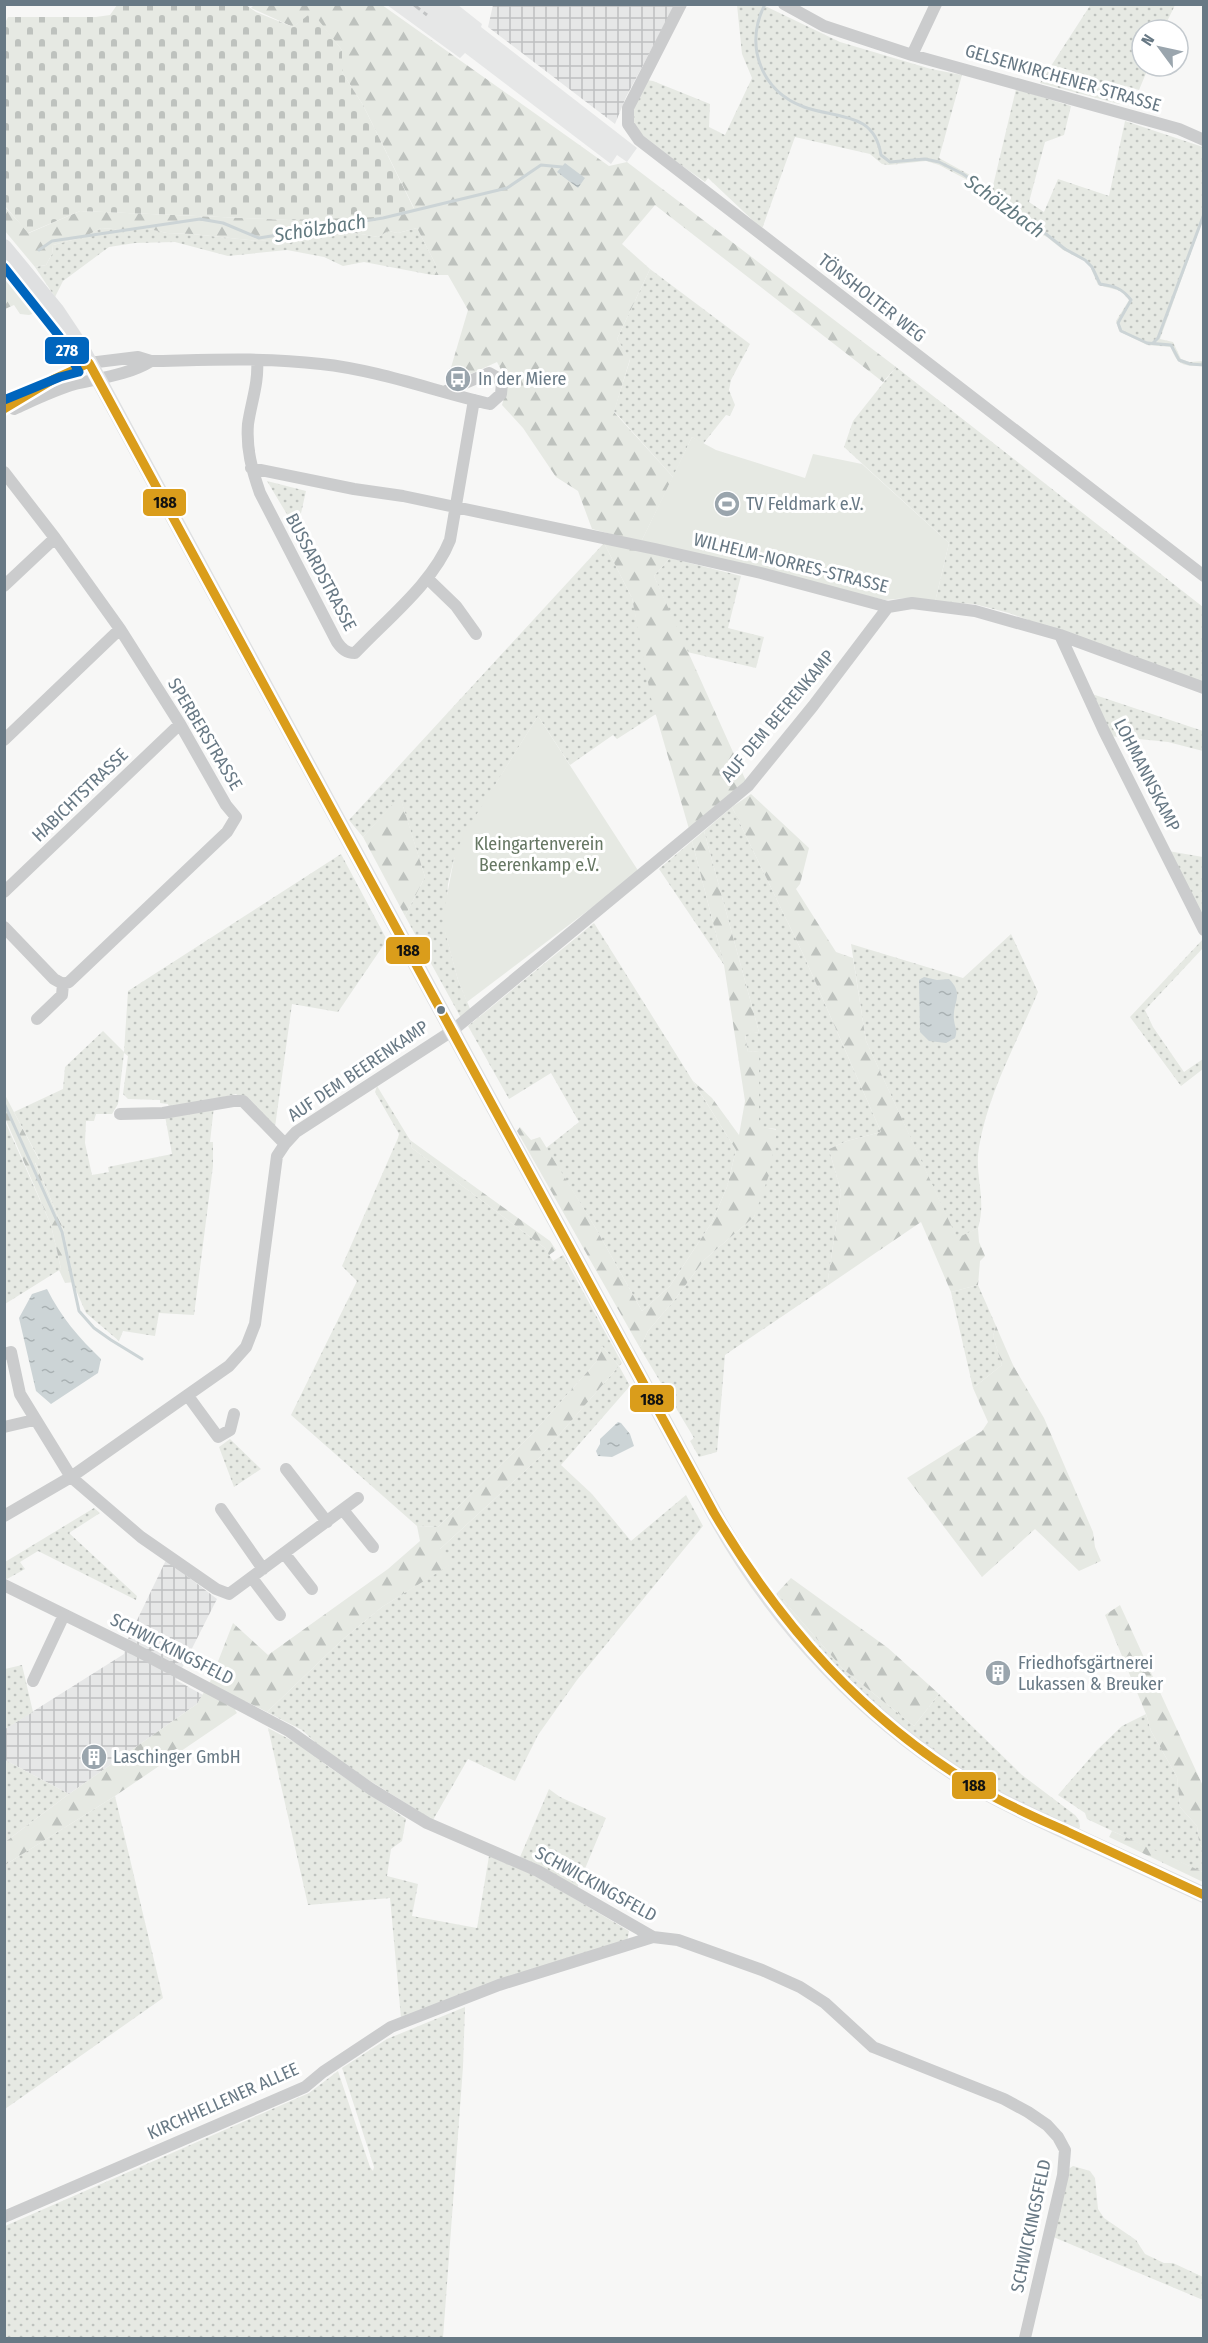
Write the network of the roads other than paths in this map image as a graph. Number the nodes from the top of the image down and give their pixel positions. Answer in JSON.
{"nodes":[{"id":1,"x":681,"y":4,"type":"edge"},
{"id":2,"x":784,"y":4,"type":"edge"},
{"id":3,"x":936,"y":4,"type":"edge"},
{"id":4,"x":912,"y":55,"type":"junction"},
{"id":5,"x":1203,"y":140,"type":"edge"},
{"id":6,"x":4,"y":247,"type":"edge"},
{"id":7,"x":257,"y":360,"type":"junction"},
{"id":8,"x":151,"y":361,"type":"junction"},
{"id":9,"x":89,"y":363,"type":"junction"},
{"id":10,"x":98,"y":380,"type":"junction"},
{"id":11,"x":446,"y":391,"type":"junction"},
{"id":12,"x":474,"y":400,"type":"junction"},
{"id":13,"x":4,"y":411,"type":"edge"},
{"id":14,"x":251,"y":468,"type":"junction"},
{"id":15,"x":4,"y":472,"type":"edge"},
{"id":16,"x":454,"y":507,"type":"junction"},
{"id":17,"x":55,"y":538,"type":"junction"},
{"id":18,"x":1203,"y":576,"type":"edge"},
{"id":19,"x":427,"y":578,"type":"junction"},
{"id":20,"x":4,"y":586,"type":"edge"},
{"id":21,"x":888,"y":607,"type":"junction"},
{"id":22,"x":120,"y":629,"type":"junction"},
{"id":23,"x":477,"y":634,"type":"dead end"},
{"id":24,"x":1060,"y":635,"type":"junction"},
{"id":25,"x":1203,"y":688,"type":"edge"},
{"id":26,"x":180,"y":724,"type":"junction"},
{"id":27,"x":4,"y":740,"type":"edge"},
{"id":28,"x":4,"y":892,"type":"edge"},
{"id":29,"x":4,"y":927,"type":"edge"},
{"id":30,"x":1203,"y":930,"type":"edge"},
{"id":31,"x":63,"y":984,"type":"junction"},
{"id":32,"x":37,"y":1019,"type":"dead end"},
{"id":33,"x":452,"y":1030,"type":"junction"},
{"id":34,"x":120,"y":1114,"type":"dead end"},
{"id":35,"x":285,"y":1143,"type":"junction"},
{"id":36,"x":4,"y":1354,"type":"edge"},
{"id":37,"x":188,"y":1396,"type":"junction"},
{"id":38,"x":234,"y":1414,"type":"dead end"},
{"id":39,"x":34,"y":1420,"type":"junction"},
{"id":40,"x":4,"y":1427,"type":"edge"},
{"id":41,"x":286,"y":1469,"type":"dead end"},
{"id":42,"x":71,"y":1477,"type":"junction"},
{"id":43,"x":358,"y":1498,"type":"dead end"},
{"id":44,"x":221,"y":1509,"type":"dead end"},
{"id":45,"x":343,"y":1510,"type":"junction"},
{"id":46,"x":4,"y":1516,"type":"edge"},
{"id":47,"x":327,"y":1522,"type":"junction"},
{"id":48,"x":373,"y":1548,"type":"dead end"},
{"id":49,"x":284,"y":1553,"type":"junction"},
{"id":50,"x":263,"y":1569,"type":"junction"},
{"id":51,"x":252,"y":1578,"type":"junction"},
{"id":52,"x":4,"y":1585,"type":"edge"},
{"id":53,"x":312,"y":1589,"type":"dead end"},
{"id":54,"x":64,"y":1615,"type":"junction"},
{"id":55,"x":280,"y":1615,"type":"dead end"},
{"id":56,"x":33,"y":1681,"type":"dead end"},
{"id":57,"x":1203,"y":1895,"type":"edge"},
{"id":58,"x":653,"y":1937,"type":"junction"},
{"id":59,"x":4,"y":2217,"type":"edge"},
{"id":60,"x":1025,"y":2338,"type":"edge"}],
"edges":[{"from":1,"to":18,"type":"street","name":"TÖNSHOLTER WEG"},
{"from":2,"to":4,"type":"street","name":"GELSENKIRCHENER STRASSE"},
{"from":3,"to":4,"type":"street"},
{"from":4,"to":5,"type":"street","name":"GELSENKIRCHENER STRASSE"},
{"from":6,"to":9,"type":"main road"},
{"from":7,"to":8,"type":"street"},
{"from":7,"to":11,"type":"street"},
{"from":7,"to":14,"type":"street","name":"BUSSARDSTRASSE"},
{"from":8,"to":9,"type":"street"},
{"from":8,"to":10,"type":"street"},
{"from":9,"to":10,"type":"main road"},
{"from":9,"to":13,"type":"street"},
{"from":10,"to":13,"type":"street"},
{"from":10,"to":33,"type":"main road"},
{"from":11,"to":12,"type":"street"},
{"from":11,"to":12,"type":"street"},
{"from":12,"to":16,"type":"street","name":"BUSSARDSTRASSE"},
{"from":14,"to":16,"type":"street"},
{"from":14,"to":19,"type":"street","name":"BUSSARDSTRASSE"},
{"from":15,"to":17,"type":"street","name":"SPERBERSTRASSE"},
{"from":16,"to":19,"type":"street","name":"BUSSARDSTRASSE"},
{"from":16,"to":21,"type":"street","name":"WILHELM-NORRES-STRASSE"},
{"from":17,"to":20,"type":"street"},
{"from":17,"to":22,"type":"street","name":"SPERBERSTRASSE"},
{"from":19,"to":23,"type":"street"},
{"from":21,"to":24,"type":"street","name":"WILHELM-NORRES-STRASSE"},
{"from":21,"to":33,"type":"street","name":"AUF DEM BEERENKAMP"},
{"from":22,"to":26,"type":"street","name":"SPERBERSTRASSE"},
{"from":22,"to":27,"type":"street"},
{"from":24,"to":25,"type":"street","name":"WILHELM-NORRES-STRASSE"},
{"from":24,"to":30,"type":"street","name":"LOHMANNSKAMP"},
{"from":26,"to":28,"type":"street","name":"HABICHTSTRASSE"},
{"from":26,"to":31,"type":"street","name":"SPERBERSTRASSE"},
{"from":29,"to":31,"type":"street"},
{"from":31,"to":32,"type":"street","name":"SPERBERSTRASSE"},
{"from":33,"to":35,"type":"street","name":"AUF DEM BEERENKAMP"},
{"from":33,"to":57,"type":"main road"},
{"from":34,"to":35,"type":"street","name":"AUF DEM BEERENKAMP"},
{"from":35,"to":37,"type":"street","name":"AUF DEM BEERENKAMP"},
{"from":36,"to":39,"type":"street"},
{"from":37,"to":38,"type":"street"},
{"from":37,"to":42,"type":"street","name":"AUF DEM BEERENKAMP"},
{"from":39,"to":40,"type":"street"},
{"from":39,"to":42,"type":"street"},
{"from":41,"to":47,"type":"street"},
{"from":42,"to":46,"type":"street","name":"AUF DEM BEERENKAMP"},
{"from":42,"to":51,"type":"street"},
{"from":43,"to":45,"type":"street"},
{"from":44,"to":50,"type":"street"},
{"from":45,"to":47,"type":"street"},
{"from":45,"to":48,"type":"street"},
{"from":47,"to":49,"type":"street"},
{"from":49,"to":50,"type":"street"},
{"from":49,"to":53,"type":"street"},
{"from":50,"to":51,"type":"street"},
{"from":51,"to":55,"type":"street"},
{"from":52,"to":54,"type":"street","name":"SCHWICKINGSFELD"},
{"from":54,"to":56,"type":"street"},
{"from":54,"to":58,"type":"street","name":"SCHWICKINGSFELD"},
{"from":58,"to":59,"type":"street","name":"KIRCHHELLENER ALLEE"},
{"from":58,"to":60,"type":"street","name":"SCHWICKINGSFELD"}]}
